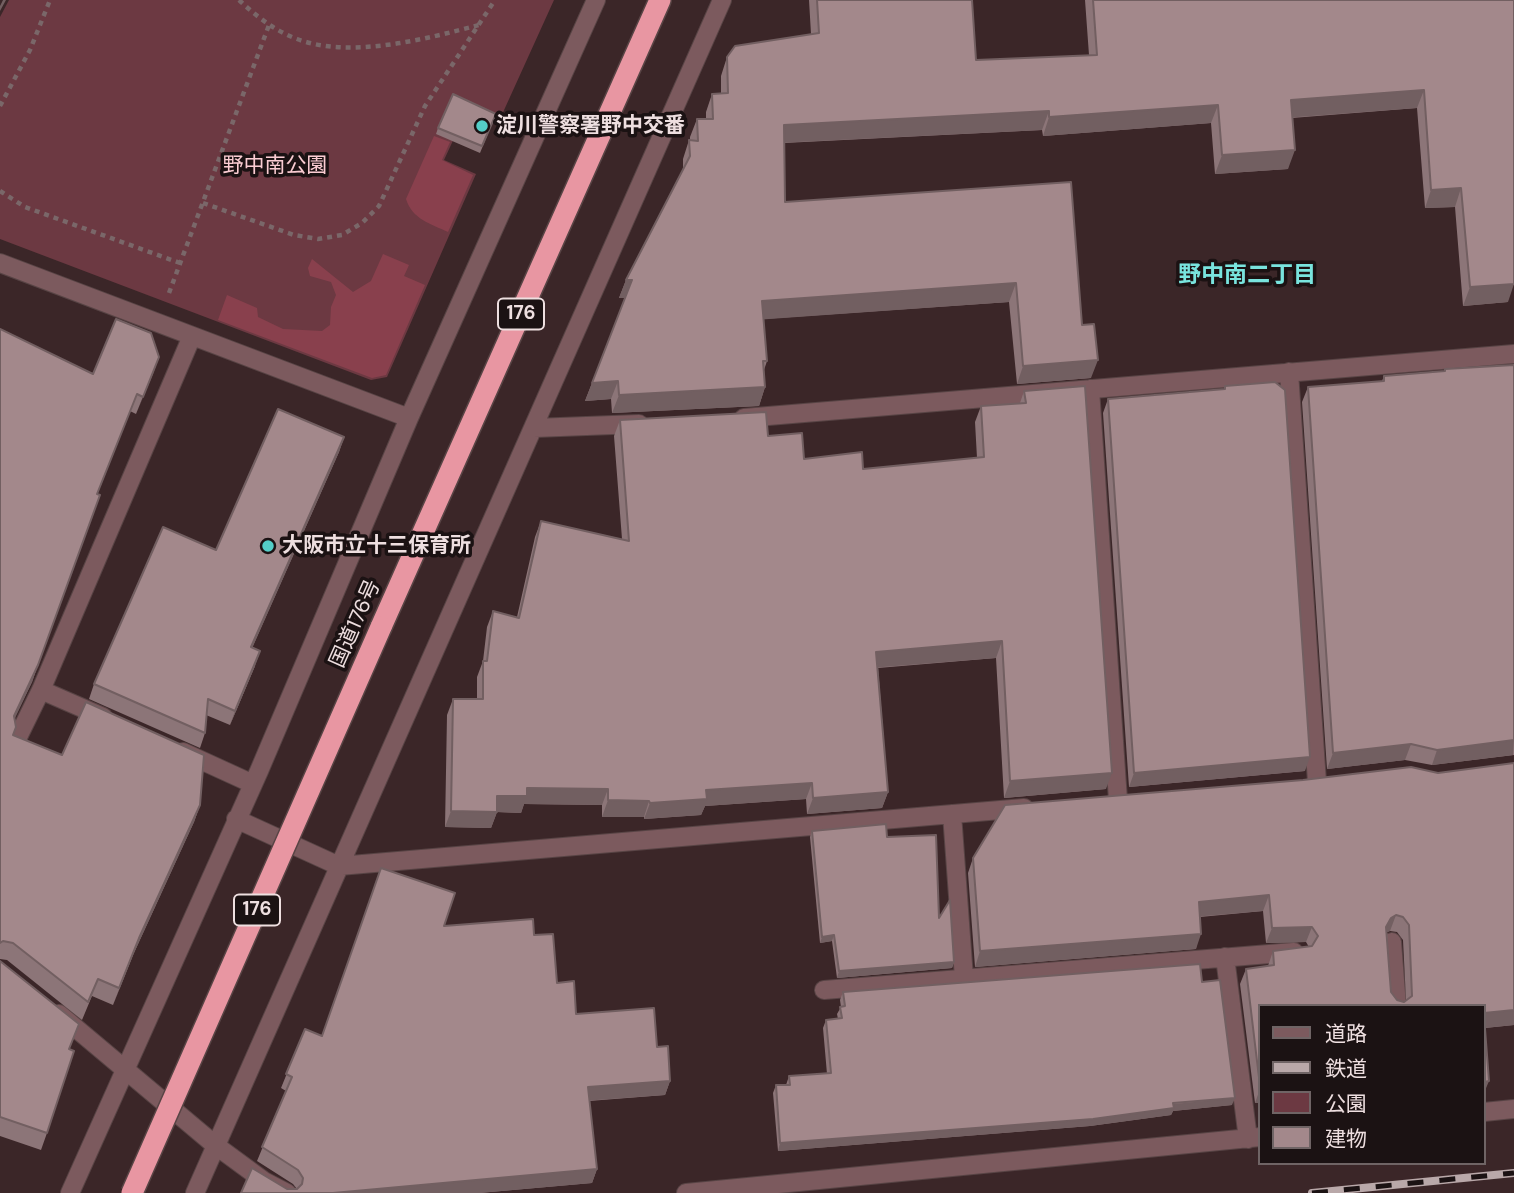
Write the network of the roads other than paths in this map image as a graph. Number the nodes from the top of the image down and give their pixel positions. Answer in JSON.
{"nodes":[{"id":1,"x":596,"y":0,"type":"edge"},
{"id":2,"x":660,"y":0,"type":"edge"},
{"id":3,"x":723,"y":0,"type":"edge"},
{"id":4,"x":0,"y":263,"type":"edge"},
{"id":5,"x":192,"y":336,"type":"junction"},
{"id":6,"x":1514,"y":354,"type":"edge"},
{"id":7,"x":1289,"y":372,"type":"junction"},
{"id":8,"x":1090,"y":389,"type":"junction"},
{"id":9,"x":409,"y":418,"type":"junction"},
{"id":10,"x":723,"y":420,"type":"edge"},
{"id":11,"x":654,"y":423,"type":"edge"},
{"id":12,"x":534,"y":428,"type":"junction"},
{"id":13,"x":41,"y":690,"type":"junction"},
{"id":14,"x":118,"y":724,"type":"edge"},
{"id":15,"x":18,"y":737,"type":"edge"},
{"id":16,"x":169,"y":746,"type":"edge"},
{"id":17,"x":253,"y":784,"type":"junction"},
{"id":18,"x":1296,"y":784,"type":"edge"},
{"id":19,"x":1118,"y":800,"type":"edge"},
{"id":20,"x":1034,"y":807,"type":"edge"},
{"id":21,"x":952,"y":814,"type":"junction"},
{"id":22,"x":236,"y":819,"type":"junction"},
{"id":23,"x":339,"y":866,"type":"junction"},
{"id":24,"x":1392,"y":943,"type":"edge"},
{"id":25,"x":1301,"y":952,"type":"edge"},
{"id":26,"x":1225,"y":957,"type":"junction"},
{"id":27,"x":964,"y":978,"type":"junction"},
{"id":28,"x":824,"y":990,"type":"dead end"},
{"id":29,"x":1397,"y":1004,"type":"edge"},
{"id":30,"x":48,"y":1005,"type":"edge"},
{"id":31,"x":125,"y":1070,"type":"junction"},
{"id":32,"x":1514,"y":1109,"type":"edge"},
{"id":33,"x":1486,"y":1112,"type":"edge"},
{"id":34,"x":1254,"y":1138,"type":"edge"},
{"id":35,"x":215,"y":1145,"type":"junction"},
{"id":36,"x":70,"y":1193,"type":"edge"},
{"id":37,"x":132,"y":1193,"type":"edge"},
{"id":38,"x":195,"y":1193,"type":"edge"},
{"id":39,"x":287,"y":1193,"type":"edge"},
{"id":40,"x":686,"y":1193,"type":"edge"}],
"edges":[{"from":1,"to":9,"type":"street"},
{"from":2,"to":37,"type":"highway","name":"国道176号","number":"176","bridge":true},
{"from":3,"to":12,"type":"street"},
{"from":4,"to":5,"type":"street"},
{"from":5,"to":9,"type":"street"},
{"from":5,"to":13,"type":"street"},
{"from":6,"to":7,"type":"street"},
{"from":7,"to":8,"type":"street"},
{"from":7,"to":18,"type":"street"},
{"from":8,"to":10,"type":"street"},
{"from":8,"to":19,"type":"street"},
{"from":9,"to":17,"type":"street"},
{"from":11,"to":12,"type":"street"},
{"from":12,"to":23,"type":"street"},
{"from":13,"to":14,"type":"street"},
{"from":13,"to":15,"type":"street"},
{"from":16,"to":17,"type":"street"},
{"from":17,"to":22,"type":"street"},
{"from":20,"to":21,"type":"street"},
{"from":21,"to":23,"type":"street"},
{"from":21,"to":27,"type":"street"},
{"from":22,"to":23,"type":"street"},
{"from":22,"to":31,"type":"street"},
{"from":23,"to":35,"type":"street"},
{"from":24,"to":29,"type":"street"},
{"from":25,"to":26,"type":"street"},
{"from":26,"to":27,"type":"street"},
{"from":26,"to":34,"type":"street"},
{"from":27,"to":28,"type":"street"},
{"from":30,"to":31,"type":"street"},
{"from":31,"to":35,"type":"street"},
{"from":31,"to":36,"type":"street"},
{"from":32,"to":33,"type":"street"},
{"from":34,"to":40,"type":"street"},
{"from":35,"to":38,"type":"street"},
{"from":35,"to":39,"type":"street"}]}
